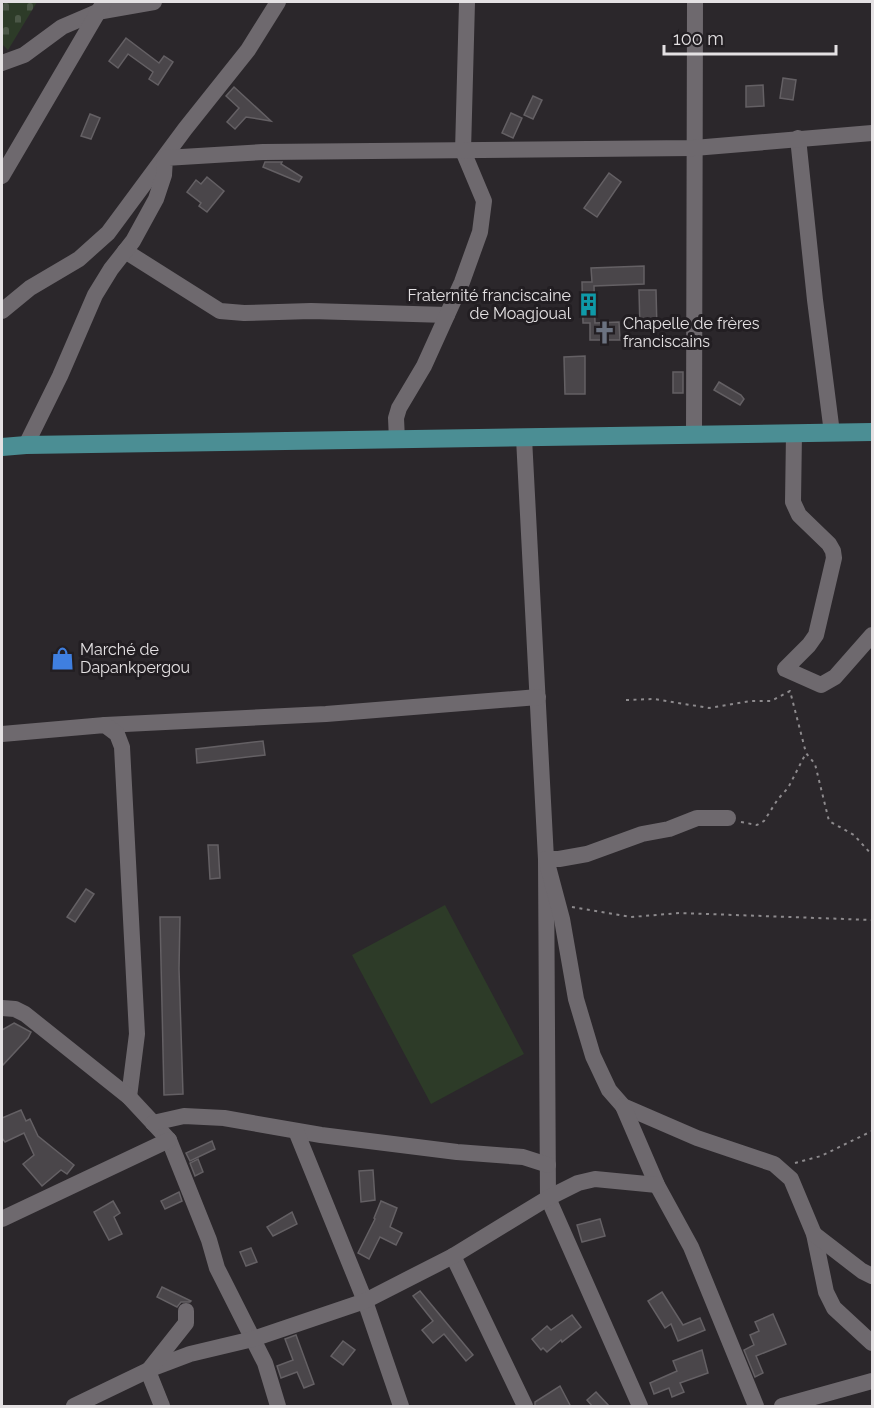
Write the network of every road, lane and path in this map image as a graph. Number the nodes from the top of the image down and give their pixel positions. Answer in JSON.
{"nodes":[{"id":1,"x":154,"y":2,"type":"edge"},
{"id":2,"x":278,"y":2,"type":"edge"},
{"id":3,"x":467,"y":2,"type":"edge"},
{"id":4,"x":695,"y":2,"type":"edge"},
{"id":5,"x":100,"y":7,"type":"edge"},
{"id":6,"x":2,"y":63,"type":"edge"},
{"id":7,"x":873,"y":133,"type":"edge"},
{"id":8,"x":798,"y":138,"type":"junction"},
{"id":9,"x":694,"y":148,"type":"junction"},
{"id":10,"x":463,"y":151,"type":"junction"},
{"id":11,"x":165,"y":158,"type":"junction"},
{"id":12,"x":2,"y":176,"type":"edge"},
{"id":13,"x":125,"y":251,"type":"junction"},
{"id":14,"x":2,"y":310,"type":"edge"},
{"id":15,"x":447,"y":315,"type":"junction"},
{"id":16,"x":873,"y":432,"type":"edge"},
{"id":17,"x":794,"y":433,"type":"junction"},
{"id":18,"x":832,"y":433,"type":"junction"},
{"id":19,"x":694,"y":435,"type":"junction"},
{"id":20,"x":524,"y":438,"type":"junction"},
{"id":21,"x":397,"y":440,"type":"junction"},
{"id":22,"x":26,"y":445,"type":"junction"},
{"id":23,"x":2,"y":447,"type":"edge"},
{"id":24,"x":873,"y":635,"type":"edge"},
{"id":25,"x":538,"y":697,"type":"junction"},
{"id":26,"x":626,"y":700,"type":"dead end"},
{"id":27,"x":105,"y":725,"type":"junction"},
{"id":28,"x":2,"y":734,"type":"edge"},
{"id":29,"x":806,"y":753,"type":"junction"},
{"id":30,"x":728,"y":818,"type":"joint"},
{"id":31,"x":873,"y":855,"type":"edge"},
{"id":32,"x":546,"y":859,"type":"junction"},
{"id":33,"x":555,"y":901,"type":"junction"},
{"id":34,"x":873,"y":920,"type":"edge"},
{"id":35,"x":2,"y":1008,"type":"edge"},
{"id":36,"x":129,"y":1097,"type":"junction"},
{"id":37,"x":624,"y":1106,"type":"junction"},
{"id":38,"x":153,"y":1123,"type":"junction"},
{"id":39,"x":296,"y":1131,"type":"junction"},
{"id":40,"x":873,"y":1131,"type":"edge"},
{"id":41,"x":169,"y":1140,"type":"junction"},
{"id":42,"x":774,"y":1164,"type":"junction"},
{"id":43,"x":548,"y":1165,"type":"junction"},
{"id":44,"x":657,"y":1185,"type":"junction"},
{"id":45,"x":548,"y":1198,"type":"junction"},
{"id":46,"x":2,"y":1219,"type":"edge"},
{"id":47,"x":814,"y":1234,"type":"junction"},
{"id":48,"x":453,"y":1256,"type":"junction"},
{"id":49,"x":873,"y":1276,"type":"edge"},
{"id":50,"x":365,"y":1301,"type":"junction"},
{"id":51,"x":186,"y":1311,"type":"dead end"},
{"id":52,"x":253,"y":1339,"type":"junction"},
{"id":53,"x":873,"y":1343,"type":"edge"},
{"id":54,"x":147,"y":1371,"type":"junction"},
{"id":55,"x":873,"y":1381,"type":"edge"},
{"id":56,"x":74,"y":1407,"type":"edge"},
{"id":57,"x":162,"y":1407,"type":"edge"},
{"id":58,"x":278,"y":1407,"type":"edge"},
{"id":59,"x":401,"y":1407,"type":"edge"},
{"id":60,"x":525,"y":1407,"type":"edge"},
{"id":61,"x":640,"y":1407,"type":"edge"},
{"id":62,"x":756,"y":1407,"type":"edge"},
{"id":63,"x":782,"y":1407,"type":"edge"}],
"edges":[{"from":1,"to":5,"type":"street"},
{"from":2,"to":11,"type":"street"},
{"from":3,"to":10,"type":"street"},
{"from":4,"to":9,"type":"street"},
{"from":5,"to":6,"type":"street"},
{"from":5,"to":12,"type":"street"},
{"from":7,"to":8,"type":"street"},
{"from":8,"to":9,"type":"street"},
{"from":8,"to":18,"type":"street"},
{"from":9,"to":10,"type":"street"},
{"from":9,"to":19,"type":"street"},
{"from":10,"to":11,"type":"street"},
{"from":10,"to":15,"type":"street"},
{"from":11,"to":13,"type":"street"},
{"from":11,"to":14,"type":"street"},
{"from":13,"to":15,"type":"street"},
{"from":13,"to":22,"type":"street"},
{"from":15,"to":21,"type":"street"},
{"from":16,"to":18,"type":"main road"},
{"from":17,"to":18,"type":"main road"},
{"from":17,"to":19,"type":"main road"},
{"from":17,"to":24,"type":"street"},
{"from":19,"to":20,"type":"main road"},
{"from":20,"to":21,"type":"main road"},
{"from":20,"to":25,"type":"street"},
{"from":21,"to":22,"type":"main road"},
{"from":22,"to":23,"type":"main road"},
{"from":25,"to":27,"type":"street"},
{"from":25,"to":32,"type":"street"},
{"from":26,"to":29,"type":"path"},
{"from":27,"to":28,"type":"street"},
{"from":27,"to":36,"type":"street"},
{"from":29,"to":30,"type":"path"},
{"from":29,"to":31,"type":"path"},
{"from":30,"to":32,"type":"street"},
{"from":32,"to":33,"type":"street"},
{"from":32,"to":43,"type":"street"},
{"from":33,"to":34,"type":"path"},
{"from":33,"to":37,"type":"street"},
{"from":35,"to":36,"type":"street"},
{"from":36,"to":38,"type":"street"},
{"from":37,"to":42,"type":"street"},
{"from":37,"to":44,"type":"street"},
{"from":38,"to":39,"type":"street"},
{"from":38,"to":41,"type":"street"},
{"from":39,"to":43,"type":"street"},
{"from":39,"to":50,"type":"street"},
{"from":40,"to":42,"type":"path"},
{"from":41,"to":46,"type":"street"},
{"from":41,"to":52,"type":"street"},
{"from":42,"to":47,"type":"street"},
{"from":43,"to":45,"type":"street"},
{"from":44,"to":45,"type":"street"},
{"from":44,"to":62,"type":"street"},
{"from":45,"to":48,"type":"street"},
{"from":45,"to":61,"type":"street"},
{"from":47,"to":49,"type":"street"},
{"from":47,"to":53,"type":"street"},
{"from":48,"to":50,"type":"street"},
{"from":48,"to":60,"type":"street"},
{"from":50,"to":52,"type":"street"},
{"from":50,"to":59,"type":"street"},
{"from":51,"to":54,"type":"street"},
{"from":52,"to":54,"type":"street"},
{"from":52,"to":58,"type":"street"},
{"from":54,"to":56,"type":"street"},
{"from":54,"to":57,"type":"street"},
{"from":55,"to":63,"type":"street"}]}
